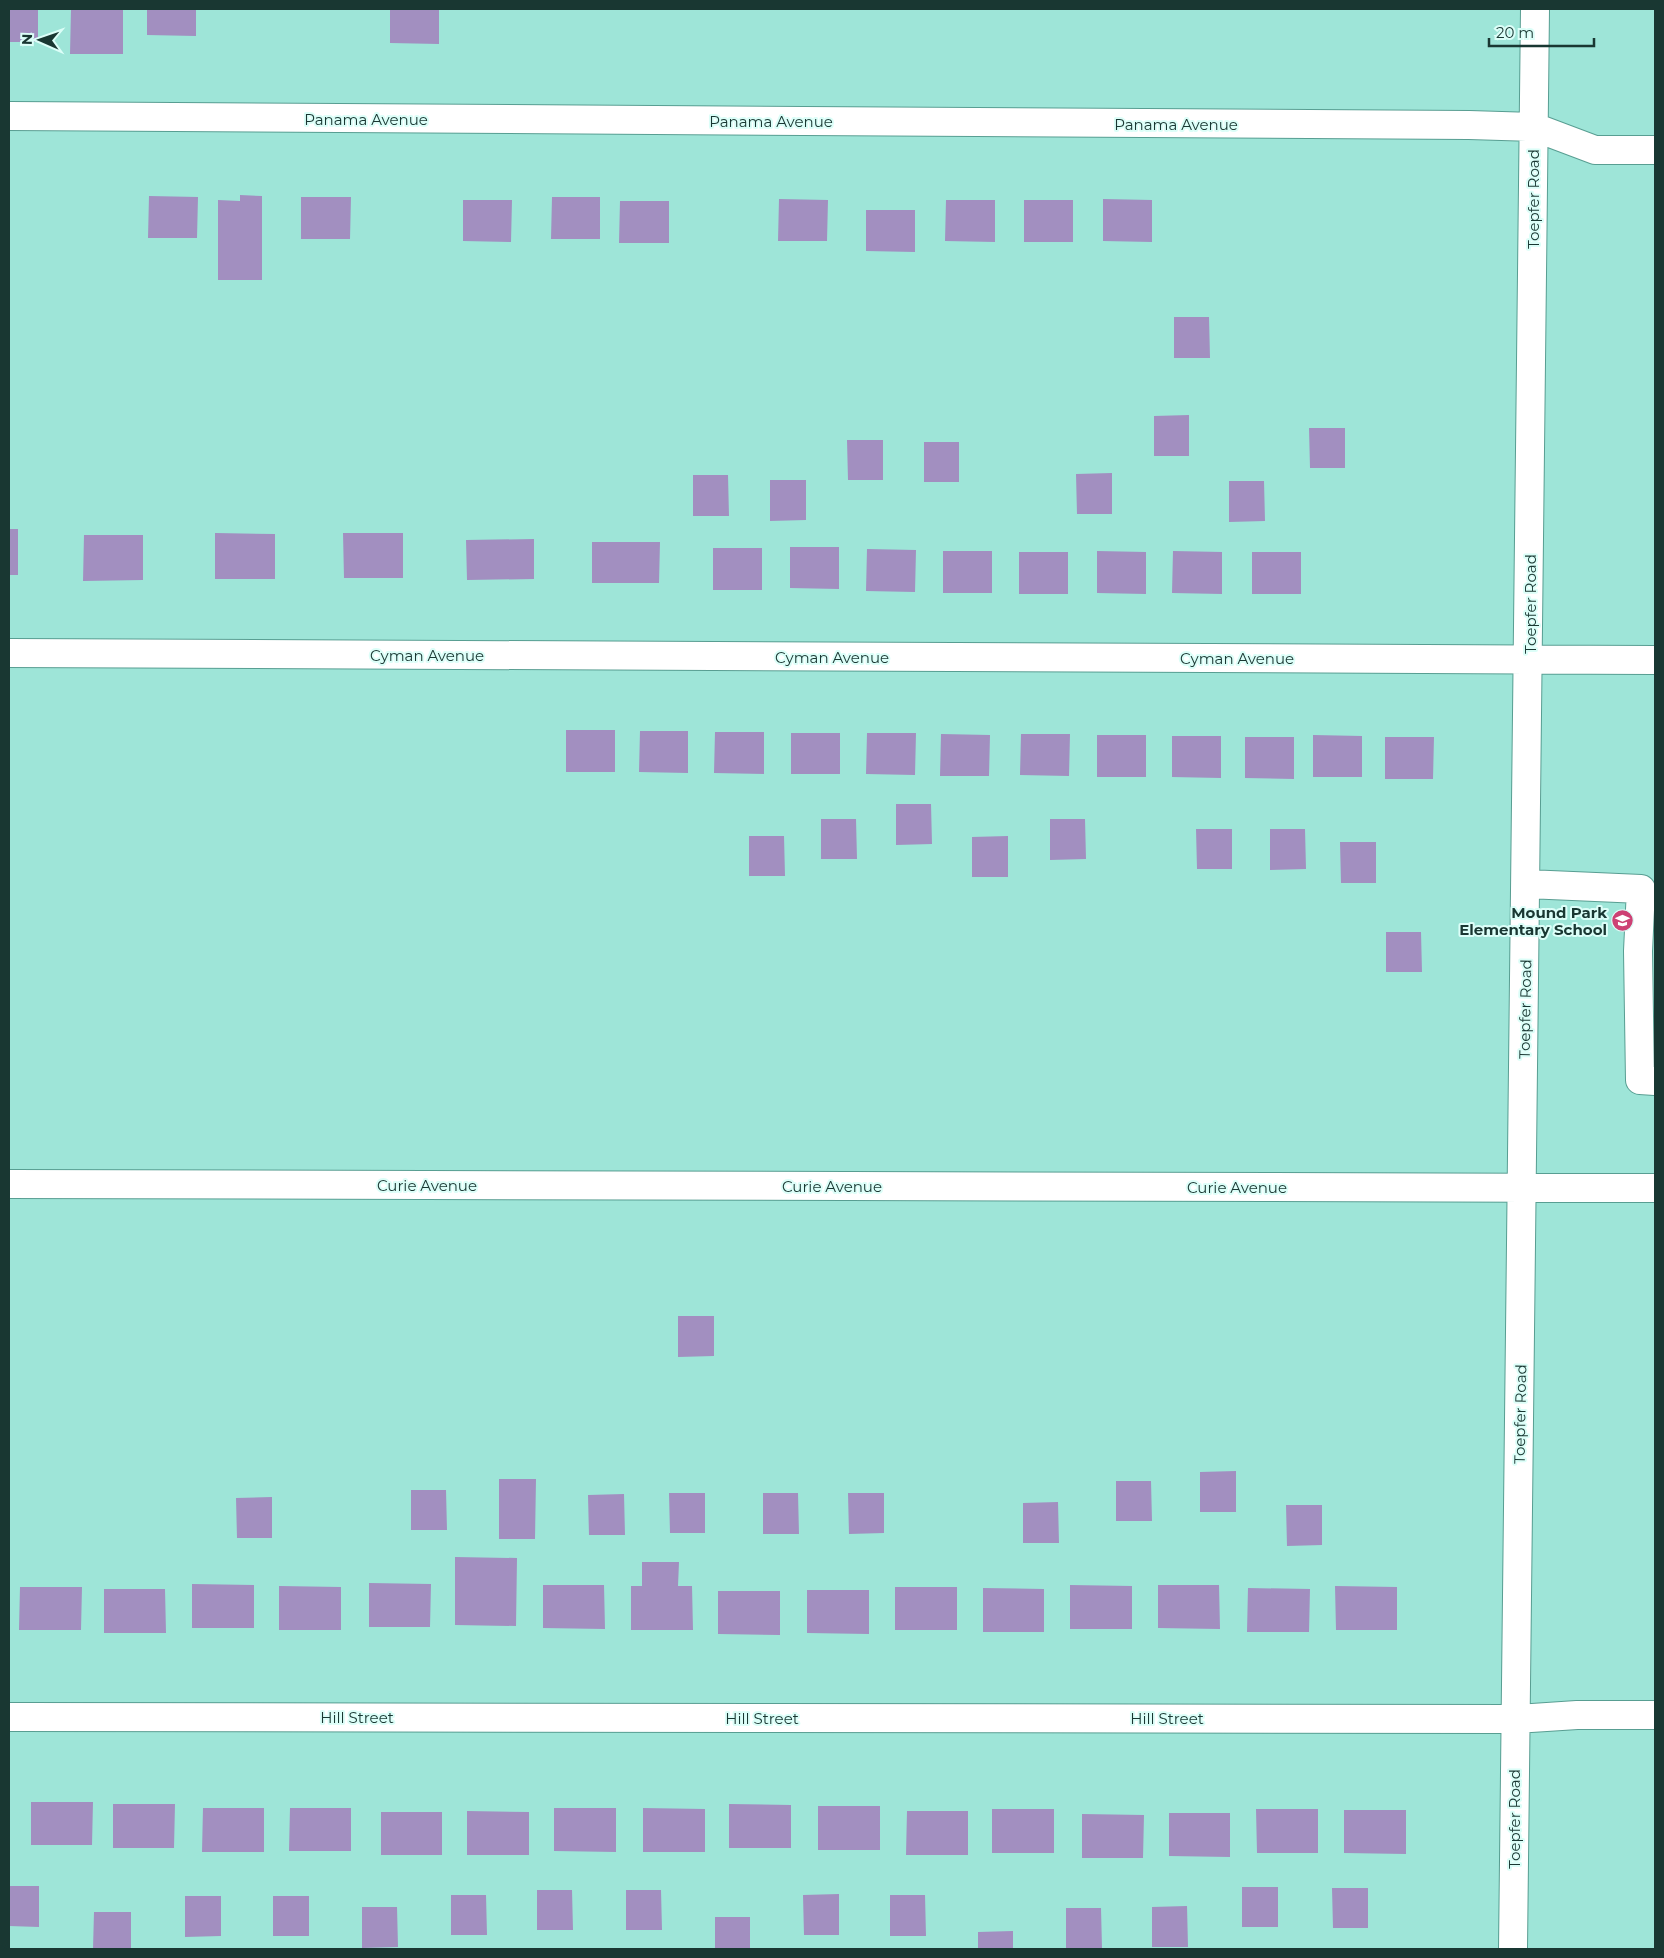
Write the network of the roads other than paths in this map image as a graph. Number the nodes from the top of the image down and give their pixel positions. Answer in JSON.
{"nodes":[{"id":1,"x":1535,"y":9,"type":"edge"},
{"id":2,"x":9,"y":116,"type":"edge"},
{"id":3,"x":1534,"y":127,"type":"junction"},
{"id":4,"x":1655,"y":150,"type":"edge"},
{"id":5,"x":9,"y":654,"type":"edge"},
{"id":6,"x":1529,"y":660,"type":"junction"},
{"id":7,"x":1655,"y":660,"type":"edge"},
{"id":8,"x":1527,"y":884,"type":"junction"},
{"id":9,"x":1647,"y":953,"type":"edge"},
{"id":10,"x":1655,"y":1081,"type":"edge"},
{"id":11,"x":9,"y":1184,"type":"edge"},
{"id":12,"x":1523,"y":1188,"type":"junction"},
{"id":13,"x":1655,"y":1188,"type":"edge"},
{"id":14,"x":1655,"y":1715,"type":"edge"},
{"id":15,"x":9,"y":1717,"type":"edge"},
{"id":16,"x":1515,"y":1719,"type":"junction"},
{"id":17,"x":1513,"y":1949,"type":"edge"}],
"edges":[{"from":1,"to":3,"type":"street","name":"Toepfer Road"},
{"from":2,"to":3,"type":"street","name":"Panama Avenue"},
{"from":3,"to":4,"type":"street"},
{"from":3,"to":6,"type":"street","name":"Toepfer Road"},
{"from":5,"to":6,"type":"street","name":"Cyman Avenue"},
{"from":6,"to":7,"type":"street","name":"Cyman Avenue"},
{"from":6,"to":8,"type":"street","name":"Toepfer Road"},
{"from":8,"to":9,"type":"street"},
{"from":8,"to":12,"type":"street","name":"Toepfer Road"},
{"from":9,"to":10,"type":"street"},
{"from":11,"to":12,"type":"street","name":"Curie Avenue"},
{"from":12,"to":13,"type":"street","name":"Curie Avenue"},
{"from":12,"to":16,"type":"street","name":"Toepfer Road"},
{"from":14,"to":16,"type":"street","name":"Hill Street"},
{"from":15,"to":16,"type":"street","name":"Hill Street"},
{"from":16,"to":17,"type":"street","name":"Toepfer Road"}]}
